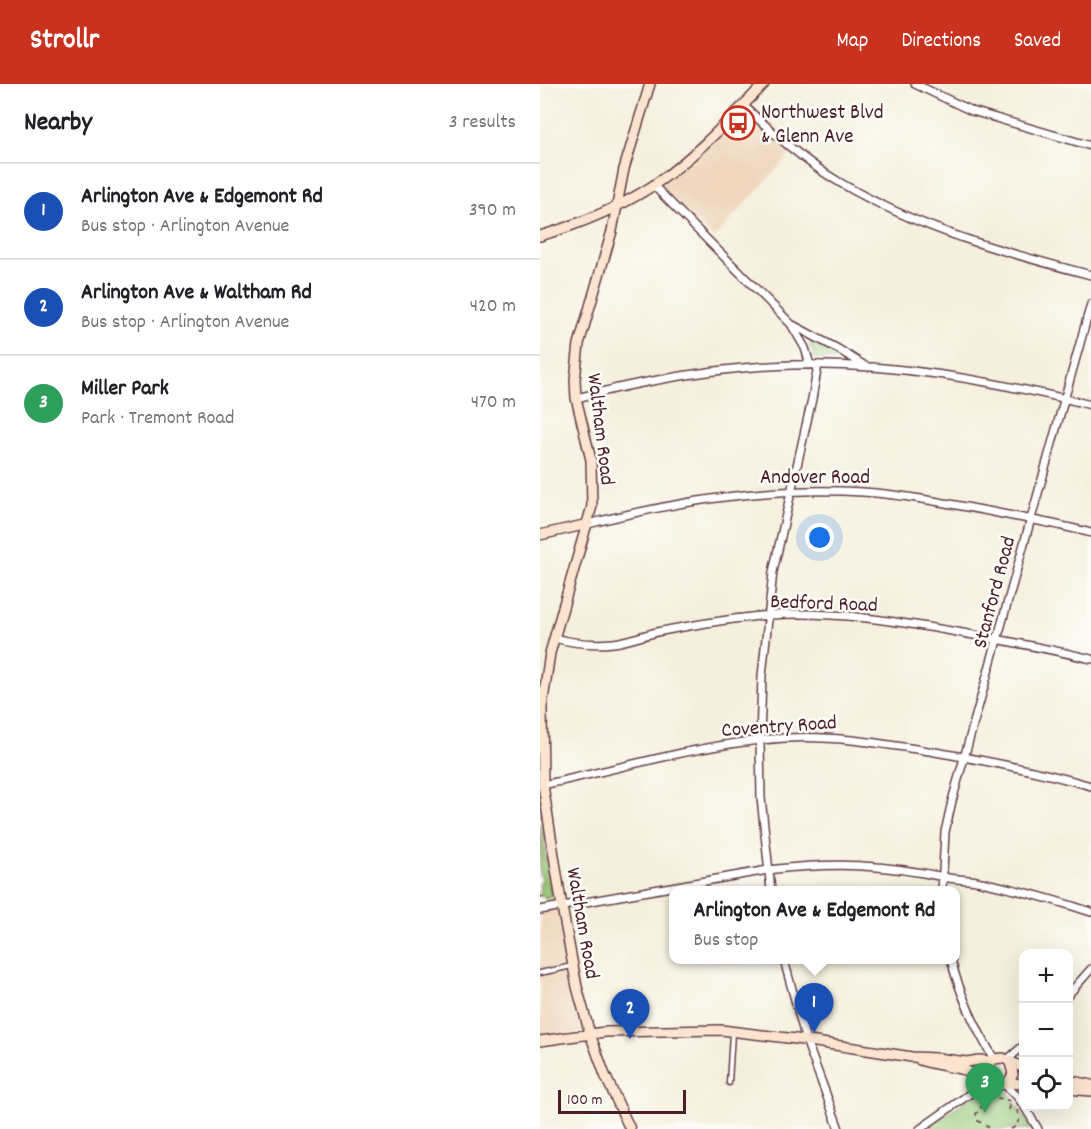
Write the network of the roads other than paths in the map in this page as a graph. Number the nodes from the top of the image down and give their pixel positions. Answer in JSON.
{"nodes":[{"id":1,"x":650,"y":84,"type":"edge"},
{"id":2,"x":764,"y":84,"type":"edge"},
{"id":3,"x":915,"y":84,"type":"edge"},
{"id":4,"x":743,"y":105,"type":"junction"},
{"id":5,"x":1091,"y":146,"type":"edge"},
{"id":6,"x":653,"y":185,"type":"junction"},
{"id":7,"x":618,"y":206,"type":"junction"},
{"id":8,"x":540,"y":236,"type":"edge"},
{"id":9,"x":1091,"y":275,"type":"edge"},
{"id":10,"x":1091,"y":304,"type":"edge"},
{"id":11,"x":791,"y":324,"type":"junction"},
{"id":12,"x":814,"y":365,"type":"junction"},
{"id":13,"x":867,"y":367,"type":"junction"},
{"id":14,"x":576,"y":398,"type":"junction"},
{"id":15,"x":1064,"y":399,"type":"junction"},
{"id":16,"x":1091,"y":405,"type":"edge"},
{"id":17,"x":790,"y":491,"type":"junction"},
{"id":18,"x":1030,"y":520,"type":"junction"},
{"id":19,"x":588,"y":524,"type":"junction"},
{"id":20,"x":1091,"y":533,"type":"edge"},
{"id":21,"x":540,"y":535,"type":"edge"},
{"id":22,"x":768,"y":615,"type":"junction"},
{"id":23,"x":554,"y":638,"type":"junction"},
{"id":24,"x":998,"y":639,"type":"junction"},
{"id":25,"x":1091,"y":659,"type":"edge"},
{"id":26,"x":540,"y":729,"type":"edge"},
{"id":27,"x":760,"y":741,"type":"junction"},
{"id":28,"x":965,"y":757,"type":"junction"},
{"id":29,"x":541,"y":786,"type":"edge"},
{"id":30,"x":1091,"y":786,"type":"edge"},
{"id":31,"x":768,"y":870,"type":"junction"},
{"id":32,"x":942,"y":875,"type":"junction"},
{"id":33,"x":679,"y":886,"type":"edge"},
{"id":34,"x":770,"y":886,"type":"edge"},
{"id":35,"x":942,"y":886,"type":"edge"},
{"id":36,"x":669,"y":888,"type":"edge"},
{"id":37,"x":562,"y":907,"type":"junction"},
{"id":38,"x":540,"y":910,"type":"edge"},
{"id":39,"x":1091,"y":912,"type":"edge"},
{"id":40,"x":785,"y":964,"type":"edge"},
{"id":41,"x":952,"y":964,"type":"edge"},
{"id":42,"x":572,"y":966,"type":"junction"},
{"id":43,"x":1091,"y":969,"type":"edge"},
{"id":44,"x":540,"y":973,"type":"edge"},
{"id":45,"x":1073,"y":989,"type":"edge"},
{"id":46,"x":732,"y":1031,"type":"junction"},
{"id":47,"x":590,"y":1034,"type":"junction"},
{"id":48,"x":806,"y":1040,"type":"junction"},
{"id":49,"x":540,"y":1041,"type":"edge"},
{"id":50,"x":1019,"y":1050,"type":"edge"},
{"id":51,"x":912,"y":1057,"type":"junction"},
{"id":52,"x":992,"y":1060,"type":"junction"},
{"id":53,"x":1009,"y":1062,"type":"junction"},
{"id":54,"x":1019,"y":1066,"type":"edge"},
{"id":55,"x":987,"y":1080,"type":"junction"},
{"id":56,"x":1073,"y":1081,"type":"edge"},
{"id":57,"x":729,"y":1083,"type":"dead end"},
{"id":58,"x":1007,"y":1084,"type":"junction"},
{"id":59,"x":1019,"y":1084,"type":"edge"},
{"id":60,"x":1091,"y":1085,"type":"edge"},
{"id":61,"x":1073,"y":1089,"type":"edge"},
{"id":62,"x":1091,"y":1091,"type":"edge"},
{"id":63,"x":1019,"y":1102,"type":"edge"},
{"id":64,"x":1024,"y":1111,"type":"edge"},
{"id":65,"x":630,"y":1129,"type":"edge"},
{"id":66,"x":839,"y":1129,"type":"edge"},
{"id":67,"x":920,"y":1129,"type":"edge"},
{"id":68,"x":1038,"y":1129,"type":"edge"}],
"edges":[{"from":1,"to":7,"type":"street","name":"Waltham Road"},
{"from":2,"to":4,"type":"street"},
{"from":3,"to":5,"type":"street"},
{"from":4,"to":6,"type":"street"},
{"from":4,"to":9,"type":"street"},
{"from":6,"to":7,"type":"street"},
{"from":6,"to":11,"type":"street"},
{"from":7,"to":8,"type":"street"},
{"from":7,"to":14,"type":"street","name":"Waltham Road"},
{"from":10,"to":15,"type":"street","name":"Stanford Road"},
{"from":11,"to":12,"type":"street"},
{"from":11,"to":13,"type":"street"},
{"from":12,"to":13,"type":"street"},
{"from":12,"to":14,"type":"street"},
{"from":12,"to":17,"type":"street"},
{"from":13,"to":15,"type":"street"},
{"from":14,"to":19,"type":"street","name":"Waltham Road"},
{"from":15,"to":16,"type":"street"},
{"from":15,"to":18,"type":"street","name":"Stanford Road"},
{"from":17,"to":18,"type":"street","name":"Andover Road"},
{"from":17,"to":19,"type":"street","name":"Andover Road"},
{"from":17,"to":22,"type":"street"},
{"from":18,"to":20,"type":"street","name":"Andover Road"},
{"from":18,"to":24,"type":"street","name":"Stanford Road"},
{"from":19,"to":21,"type":"street","name":"Andover Road"},
{"from":19,"to":23,"type":"street","name":"Waltham Road"},
{"from":22,"to":23,"type":"street","name":"Bedford Road"},
{"from":22,"to":24,"type":"street","name":"Bedford Road"},
{"from":22,"to":27,"type":"street"},
{"from":23,"to":26,"type":"street","name":"Waltham Road"},
{"from":24,"to":25,"type":"street","name":"Bedford Road"},
{"from":24,"to":28,"type":"street","name":"Stanford Road"},
{"from":26,"to":29,"type":"street","name":"Waltham Road"},
{"from":27,"to":28,"type":"street","name":"Coventry Road"},
{"from":27,"to":29,"type":"street","name":"Coventry Road"},
{"from":27,"to":31,"type":"street"},
{"from":28,"to":30,"type":"street","name":"Coventry Road"},
{"from":28,"to":32,"type":"street","name":"Stanford Road"},
{"from":29,"to":37,"type":"street","name":"Waltham Road"},
{"from":31,"to":32,"type":"street"},
{"from":31,"to":33,"type":"street"},
{"from":31,"to":34,"type":"street"},
{"from":32,"to":35,"type":"street","name":"Stanford Road"},
{"from":32,"to":39,"type":"street"},
{"from":36,"to":37,"type":"street"},
{"from":37,"to":38,"type":"street"},
{"from":37,"to":42,"type":"street","name":"Waltham Road"},
{"from":40,"to":48,"type":"street"},
{"from":41,"to":52,"type":"street"},
{"from":42,"to":44,"type":"lane"},
{"from":42,"to":47,"type":"street","name":"Waltham Road"},
{"from":43,"to":45,"type":"street"},
{"from":46,"to":47,"type":"street"},
{"from":46,"to":48,"type":"street"},
{"from":46,"to":57,"type":"lane"},
{"from":47,"to":49,"type":"street"},
{"from":47,"to":65,"type":"street","name":"Waltham Road"},
{"from":48,"to":51,"type":"street"},
{"from":48,"to":66,"type":"street"},
{"from":50,"to":53,"type":"street"},
{"from":51,"to":52,"type":"street"},
{"from":51,"to":55,"type":"street"},
{"from":52,"to":53,"type":"street"},
{"from":52,"to":55,"type":"street"},
{"from":53,"to":54,"type":"street"},
{"from":53,"to":58,"type":"street"},
{"from":55,"to":58,"type":"street"},
{"from":55,"to":67,"type":"street"},
{"from":56,"to":60,"type":"street"},
{"from":58,"to":59,"type":"street"},
{"from":58,"to":63,"type":"street"},
{"from":61,"to":62,"type":"street"},
{"from":64,"to":68,"type":"street"}]}
